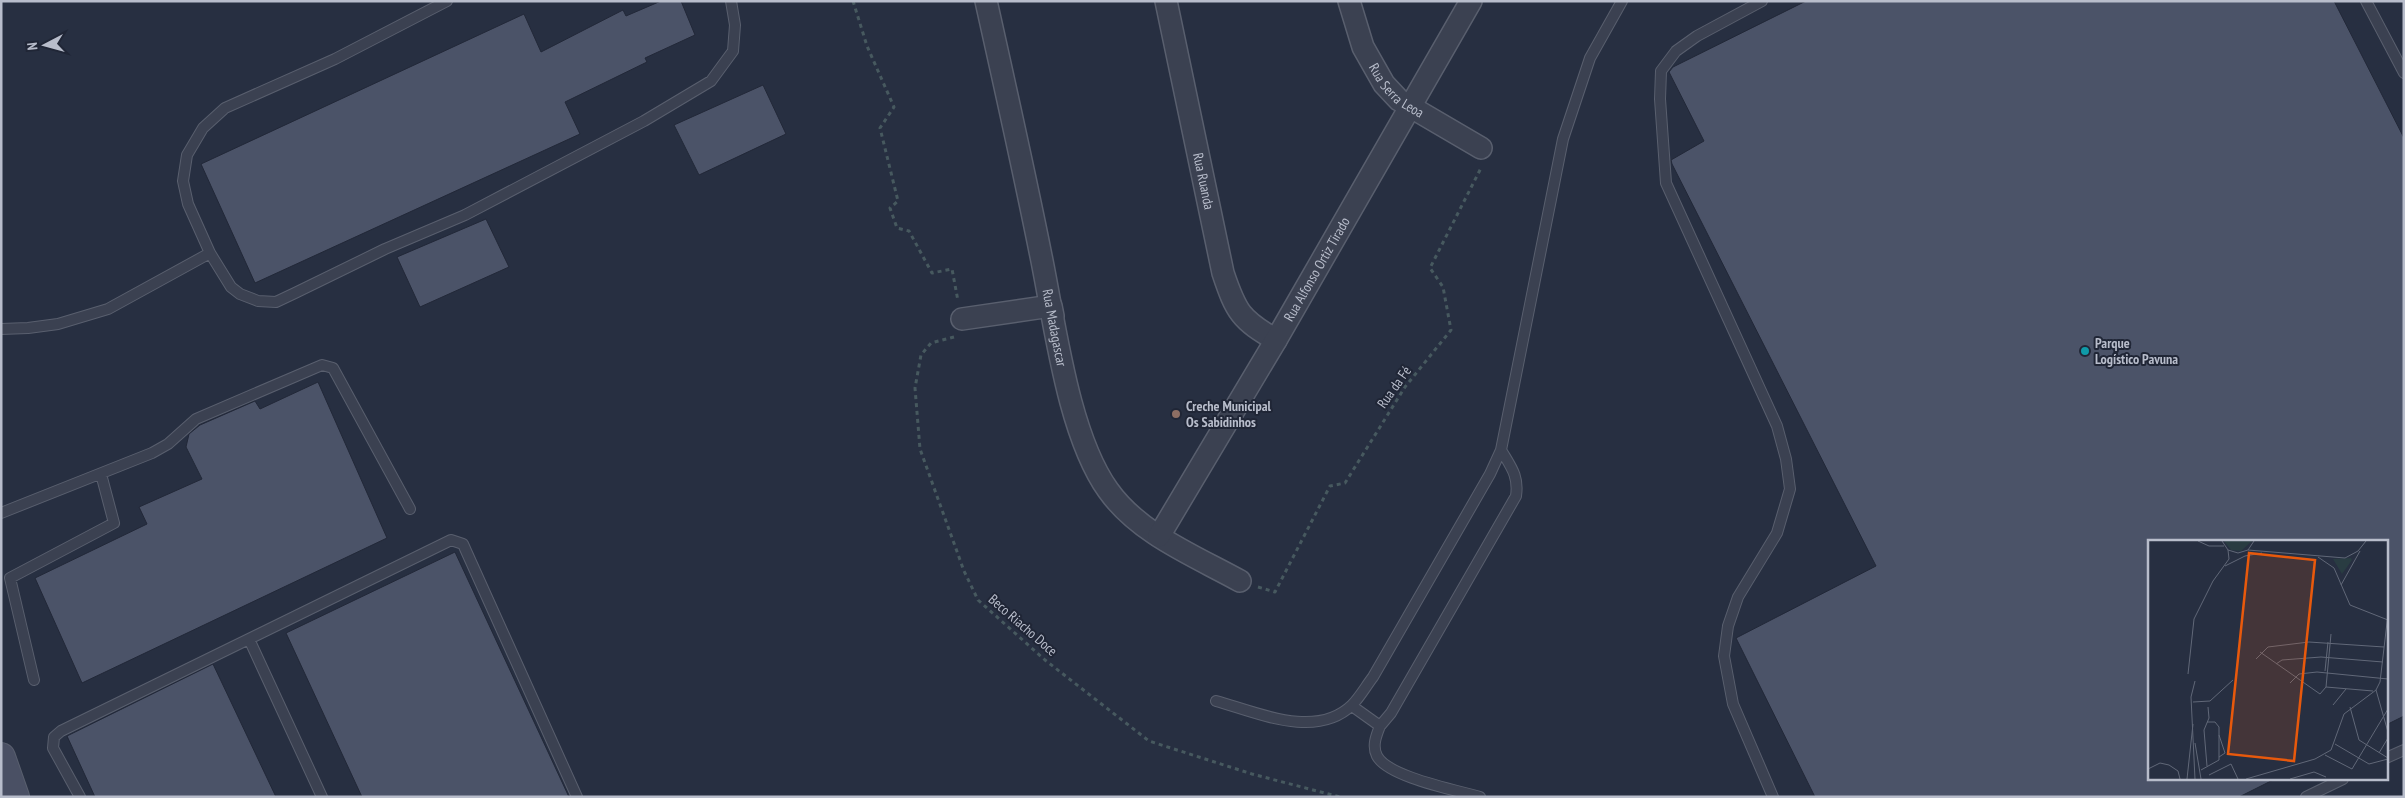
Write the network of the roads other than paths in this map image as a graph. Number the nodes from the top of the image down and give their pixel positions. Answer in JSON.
{"nodes":[{"id":1,"x":447,"y":1,"type":"edge"},
{"id":2,"x":731,"y":1,"type":"edge"},
{"id":3,"x":986,"y":1,"type":"edge"},
{"id":4,"x":1166,"y":1,"type":"edge"},
{"id":5,"x":1349,"y":1,"type":"edge"},
{"id":6,"x":1472,"y":1,"type":"edge"},
{"id":7,"x":1622,"y":1,"type":"edge"},
{"id":8,"x":1762,"y":1,"type":"edge"},
{"id":9,"x":2366,"y":1,"type":"edge"},
{"id":10,"x":2404,"y":73,"type":"edge"},
{"id":11,"x":1412,"y":108,"type":"junction"},
{"id":12,"x":1481,"y":148,"type":"road end"},
{"id":13,"x":210,"y":253,"type":"junction"},
{"id":14,"x":1052,"y":311,"type":"junction"},
{"id":15,"x":962,"y":319,"type":"road end"},
{"id":16,"x":1,"y":329,"type":"edge"},
{"id":17,"x":1276,"y":340,"type":"junction"},
{"id":18,"x":1501,"y":450,"type":"junction"},
{"id":19,"x":101,"y":474,"type":"junction"},
{"id":20,"x":410,"y":508,"type":"dead end"},
{"id":21,"x":1,"y":513,"type":"edge"},
{"id":22,"x":1159,"y":536,"type":"junction"},
{"id":23,"x":1240,"y":582,"type":"road end"},
{"id":24,"x":249,"y":639,"type":"junction"},
{"id":25,"x":34,"y":680,"type":"dead end"},
{"id":26,"x":1216,"y":701,"type":"dead end"},
{"id":27,"x":1352,"y":706,"type":"junction"},
{"id":28,"x":1380,"y":726,"type":"junction"},
{"id":29,"x":2404,"y":750,"type":"edge"},
{"id":30,"x":1,"y":757,"type":"edge"},
{"id":31,"x":2388,"y":757,"type":"edge"},
{"id":32,"x":2341,"y":780,"type":"edge"},
{"id":33,"x":15,"y":797,"type":"edge"},
{"id":34,"x":80,"y":797,"type":"edge"},
{"id":35,"x":322,"y":797,"type":"edge"},
{"id":36,"x":577,"y":797,"type":"edge"},
{"id":37,"x":1480,"y":797,"type":"edge"},
{"id":38,"x":1773,"y":797,"type":"edge"},
{"id":39,"x":2306,"y":797,"type":"edge"}],
"edges":[{"from":1,"to":13,"type":"lane"},
{"from":2,"to":13,"type":"lane"},
{"from":3,"to":14,"type":"street","name":"Rua Madagascar"},
{"from":4,"to":17,"type":"street","name":"Rua Ruanda"},
{"from":5,"to":11,"type":"street","name":"Rua Serra Leoa"},
{"from":6,"to":11,"type":"street","name":"Rua Alfonso Ortiz Tirado"},
{"from":7,"to":18,"type":"lane"},
{"from":8,"to":38,"type":"lane"},
{"from":9,"to":10,"type":"lane"},
{"from":11,"to":12,"type":"street","name":"Rua Serra Leoa"},
{"from":11,"to":17,"type":"street","name":"Rua Alfonso Ortiz Tirado"},
{"from":13,"to":16,"type":"lane"},
{"from":14,"to":15,"type":"street"},
{"from":14,"to":22,"type":"street","name":"Rua Madagascar"},
{"from":17,"to":22,"type":"street","name":"Rua Alfonso Ortiz Tirado"},
{"from":18,"to":27,"type":"lane"},
{"from":18,"to":28,"type":"lane"},
{"from":19,"to":20,"type":"lane"},
{"from":19,"to":21,"type":"lane"},
{"from":19,"to":25,"type":"lane"},
{"from":22,"to":23,"type":"street","name":"Rua Madagascar"},
{"from":24,"to":34,"type":"lane"},
{"from":24,"to":35,"type":"lane"},
{"from":24,"to":36,"type":"lane"},
{"from":26,"to":27,"type":"lane"},
{"from":27,"to":28,"type":"lane"},
{"from":28,"to":37,"type":"lane"},
{"from":29,"to":31,"type":"lane"},
{"from":30,"to":33,"type":"street"},
{"from":32,"to":39,"type":"lane"}]}
